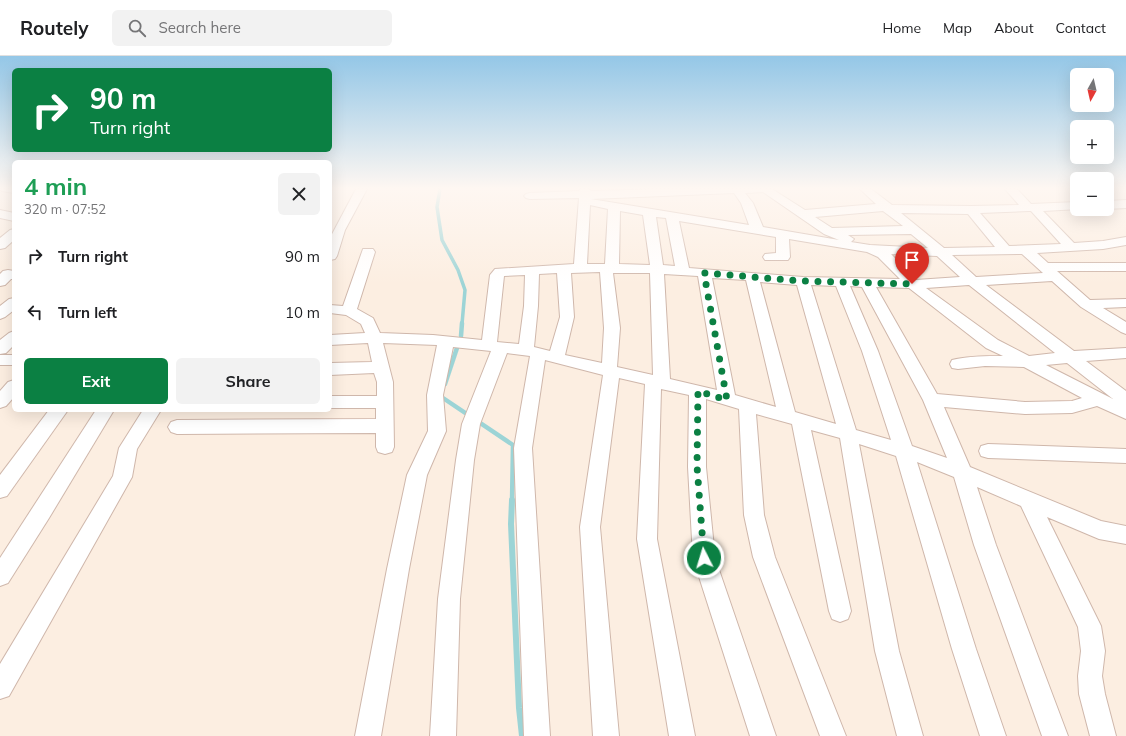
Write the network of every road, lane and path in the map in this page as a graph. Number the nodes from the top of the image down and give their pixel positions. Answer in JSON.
{"nodes":[{"id":1,"x":340,"y":221,"type":"edge"},
{"id":2,"x":583,"y":221,"type":"edge"},
{"id":3,"x":613,"y":221,"type":"edge"},
{"id":4,"x":650,"y":221,"type":"edge"},
{"id":5,"x":673,"y":221,"type":"edge"},
{"id":6,"x":699,"y":221,"type":"edge"},
{"id":7,"x":754,"y":221,"type":"edge"},
{"id":8,"x":812,"y":221,"type":"edge"},
{"id":9,"x":903,"y":221,"type":"edge"},
{"id":10,"x":980,"y":221,"type":"edge"},
{"id":11,"x":1044,"y":221,"type":"edge"},
{"id":12,"x":334,"y":230,"type":"edge"},
{"id":13,"x":914,"y":230,"type":"junction"},
{"id":14,"x":758,"y":231,"type":"junction"},
{"id":15,"x":828,"y":231,"type":"junction"},
{"id":16,"x":782,"y":234,"type":"junction"},
{"id":17,"x":12,"y":235,"type":"edge"},
{"id":18,"x":1126,"y":241,"type":"edge"},
{"id":19,"x":0,"y":245,"type":"edge"},
{"id":20,"x":332,"y":245,"type":"edge"},
{"id":21,"x":1071,"y":247,"type":"junction"},
{"id":22,"x":870,"y":249,"type":"junction"},
{"id":23,"x":1025,"y":250,"type":"junction"},
{"id":24,"x":1006,"y":251,"type":"junction"},
{"id":25,"x":368,"y":252,"type":"dead end"},
{"id":26,"x":940,"y":252,"type":"junction"},
{"id":27,"x":770,"y":257,"type":"dead end"},
{"id":28,"x":1043,"y":267,"type":"junction"},
{"id":29,"x":1126,"y":267,"type":"edge"},
{"id":30,"x":580,"y":268,"type":"junction"},
{"id":31,"x":609,"y":269,"type":"junction"},
{"id":32,"x":657,"y":269,"type":"junction"},
{"id":33,"x":532,"y":270,"type":"junction"},
{"id":34,"x":564,"y":270,"type":"junction"},
{"id":35,"x":683,"y":271,"type":"junction"},
{"id":36,"x":704,"y":273,"type":"junction"},
{"id":37,"x":12,"y":275,"type":"edge"},
{"id":38,"x":752,"y":277,"type":"junction"},
{"id":39,"x":1055,"y":277,"type":"junction"},
{"id":40,"x":971,"y":280,"type":"junction"},
{"id":41,"x":803,"y":281,"type":"junction"},
{"id":42,"x":0,"y":282,"type":"edge"},
{"id":43,"x":841,"y":282,"type":"junction"},
{"id":44,"x":867,"y":283,"type":"junction"},
{"id":45,"x":912,"y":284,"type":"junction"},
{"id":46,"x":1126,"y":303,"type":"edge"},
{"id":47,"x":12,"y":304,"type":"edge"},
{"id":48,"x":1086,"y":304,"type":"junction"},
{"id":49,"x":332,"y":309,"type":"edge"},
{"id":50,"x":349,"y":311,"type":"junction"},
{"id":51,"x":0,"y":314,"type":"edge"},
{"id":52,"x":1126,"y":329,"type":"edge"},
{"id":53,"x":12,"y":338,"type":"edge"},
{"id":54,"x":374,"y":338,"type":"junction"},
{"id":55,"x":332,"y":340,"type":"edge"},
{"id":56,"x":446,"y":341,"type":"junction"},
{"id":57,"x":495,"y":346,"type":"junction"},
{"id":58,"x":0,"y":349,"type":"edge"},
{"id":59,"x":532,"y":352,"type":"junction"},
{"id":60,"x":1126,"y":353,"type":"edge"},
{"id":61,"x":1070,"y":356,"type":"junction"},
{"id":62,"x":556,"y":358,"type":"junction"},
{"id":63,"x":0,"y":360,"type":"edge"},
{"id":64,"x":12,"y":360,"type":"edge"},
{"id":65,"x":1027,"y":362,"type":"junction"},
{"id":66,"x":958,"y":364,"type":"dead end"},
{"id":67,"x":381,"y":367,"type":"junction"},
{"id":68,"x":332,"y":369,"type":"edge"},
{"id":69,"x":611,"y":371,"type":"junction"},
{"id":70,"x":658,"y":382,"type":"junction"},
{"id":71,"x":12,"y":388,"type":"edge"},
{"id":72,"x":698,"y":391,"type":"junction"},
{"id":73,"x":1099,"y":399,"type":"junction"},
{"id":74,"x":932,"y":400,"type":"junction"},
{"id":75,"x":1126,"y":400,"type":"edge"},
{"id":76,"x":0,"y":402,"type":"edge"},
{"id":77,"x":332,"y":402,"type":"edge"},
{"id":78,"x":385,"y":402,"type":"junction"},
{"id":79,"x":737,"y":402,"type":"junction"},
{"id":80,"x":58,"y":412,"type":"edge"},
{"id":81,"x":104,"y":412,"type":"edge"},
{"id":82,"x":151,"y":412,"type":"edge"},
{"id":83,"x":1126,"y":413,"type":"edge"},
{"id":84,"x":794,"y":418,"type":"junction"},
{"id":85,"x":385,"y":426,"type":"junction"},
{"id":86,"x":177,"y":427,"type":"dead end"},
{"id":87,"x":848,"y":434,"type":"junction"},
{"id":88,"x":385,"y":447,"type":"dead end"},
{"id":89,"x":904,"y":451,"type":"junction"},
{"id":90,"x":988,"y":451,"type":"dead end"},
{"id":91,"x":1126,"y":456,"type":"edge"},
{"id":92,"x":963,"y":474,"type":"junction"},
{"id":93,"x":0,"y":490,"type":"edge"},
{"id":94,"x":1029,"y":501,"type":"junction"},
{"id":95,"x":1126,"y":535,"type":"edge"},
{"id":96,"x":0,"y":576,"type":"edge"},
{"id":97,"x":840,"y":611,"type":"dead end"},
{"id":98,"x":0,"y":687,"type":"edge"},
{"id":99,"x":368,"y":736,"type":"edge"},
{"id":100,"x":443,"y":736,"type":"edge"},
{"id":101,"x":537,"y":736,"type":"edge"},
{"id":102,"x":606,"y":736,"type":"edge"},
{"id":103,"x":682,"y":736,"type":"edge"},
{"id":104,"x":763,"y":736,"type":"edge"},
{"id":105,"x":834,"y":736,"type":"edge"},
{"id":106,"x":910,"y":736,"type":"edge"},
{"id":107,"x":993,"y":736,"type":"edge"},
{"id":108,"x":1055,"y":736,"type":"edge"},
{"id":109,"x":1103,"y":736,"type":"edge"}],
"edges":[{"from":1,"to":12,"type":"street"},
{"from":2,"to":30,"type":"street"},
{"from":3,"to":31,"type":"street"},
{"from":4,"to":32,"type":"street"},
{"from":5,"to":35,"type":"street"},
{"from":6,"to":14,"type":"street"},
{"from":7,"to":14,"type":"street"},
{"from":8,"to":15,"type":"street"},
{"from":9,"to":13,"type":"street"},
{"from":10,"to":24,"type":"street"},
{"from":11,"to":21,"type":"street"},
{"from":12,"to":20,"type":"street"},
{"from":13,"to":15,"type":"street"},
{"from":13,"to":26,"type":"street"},
{"from":14,"to":16,"type":"street"},
{"from":15,"to":22,"type":"street"},
{"from":16,"to":22,"type":"street"},
{"from":16,"to":27,"type":"street"},
{"from":17,"to":19,"type":"street"},
{"from":18,"to":21,"type":"street"},
{"from":21,"to":23,"type":"street"},
{"from":22,"to":26,"type":"street"},
{"from":22,"to":45,"type":"street"},
{"from":23,"to":24,"type":"street"},
{"from":23,"to":28,"type":"street"},
{"from":24,"to":26,"type":"street"},
{"from":25,"to":50,"type":"street"},
{"from":26,"to":40,"type":"street"},
{"from":28,"to":29,"type":"street"},
{"from":28,"to":39,"type":"street"},
{"from":30,"to":31,"type":"street"},
{"from":30,"to":34,"type":"street"},
{"from":31,"to":32,"type":"street"},
{"from":31,"to":69,"type":"street"},
{"from":32,"to":35,"type":"street"},
{"from":32,"to":70,"type":"street"},
{"from":33,"to":34,"type":"street"},
{"from":33,"to":57,"type":"street"},
{"from":33,"to":59,"type":"street"},
{"from":34,"to":62,"type":"street"},
{"from":35,"to":36,"type":"street"},
{"from":36,"to":38,"type":"street"},
{"from":36,"to":79,"type":"street"},
{"from":37,"to":42,"type":"street"},
{"from":38,"to":41,"type":"street"},
{"from":38,"to":84,"type":"street"},
{"from":39,"to":40,"type":"street"},
{"from":39,"to":48,"type":"street"},
{"from":40,"to":45,"type":"street"},
{"from":40,"to":61,"type":"street"},
{"from":41,"to":43,"type":"street"},
{"from":41,"to":87,"type":"street"},
{"from":43,"to":44,"type":"street"},
{"from":43,"to":89,"type":"street"},
{"from":44,"to":45,"type":"street"},
{"from":44,"to":74,"type":"street"},
{"from":45,"to":65,"type":"street"},
{"from":46,"to":48,"type":"street"},
{"from":47,"to":51,"type":"street"},
{"from":48,"to":52,"type":"street"},
{"from":49,"to":50,"type":"street"},
{"from":50,"to":54,"type":"street"},
{"from":53,"to":58,"type":"street"},
{"from":54,"to":55,"type":"street"},
{"from":54,"to":56,"type":"street"},
{"from":54,"to":67,"type":"street"},
{"from":56,"to":57,"type":"street"},
{"from":56,"to":99,"type":"street"},
{"from":57,"to":59,"type":"street"},
{"from":57,"to":100,"type":"street"},
{"from":59,"to":62,"type":"street"},
{"from":59,"to":101,"type":"street"},
{"from":60,"to":61,"type":"street"},
{"from":61,"to":65,"type":"street"},
{"from":61,"to":75,"type":"street"},
{"from":62,"to":69,"type":"street"},
{"from":63,"to":64,"type":"street"},
{"from":65,"to":66,"type":"street"},
{"from":65,"to":73,"type":"street"},
{"from":67,"to":68,"type":"street"},
{"from":67,"to":78,"type":"street"},
{"from":69,"to":70,"type":"street"},
{"from":69,"to":102,"type":"street"},
{"from":70,"to":72,"type":"street"},
{"from":70,"to":103,"type":"street"},
{"from":71,"to":76,"type":"street"},
{"from":72,"to":79,"type":"street"},
{"from":72,"to":104,"type":"street"},
{"from":73,"to":74,"type":"street"},
{"from":73,"to":83,"type":"street"},
{"from":74,"to":92,"type":"street"},
{"from":77,"to":78,"type":"street"},
{"from":78,"to":85,"type":"street"},
{"from":79,"to":84,"type":"street"},
{"from":79,"to":105,"type":"street"},
{"from":80,"to":93,"type":"street"},
{"from":81,"to":96,"type":"street"},
{"from":82,"to":98,"type":"street"},
{"from":84,"to":87,"type":"street"},
{"from":84,"to":97,"type":"street"},
{"from":85,"to":86,"type":"street"},
{"from":85,"to":88,"type":"street"},
{"from":87,"to":89,"type":"street"},
{"from":87,"to":106,"type":"street"},
{"from":89,"to":92,"type":"street"},
{"from":89,"to":107,"type":"street"},
{"from":90,"to":91,"type":"street"},
{"from":92,"to":94,"type":"street"},
{"from":92,"to":108,"type":"street"},
{"from":94,"to":95,"type":"street"},
{"from":94,"to":109,"type":"street"}]}
